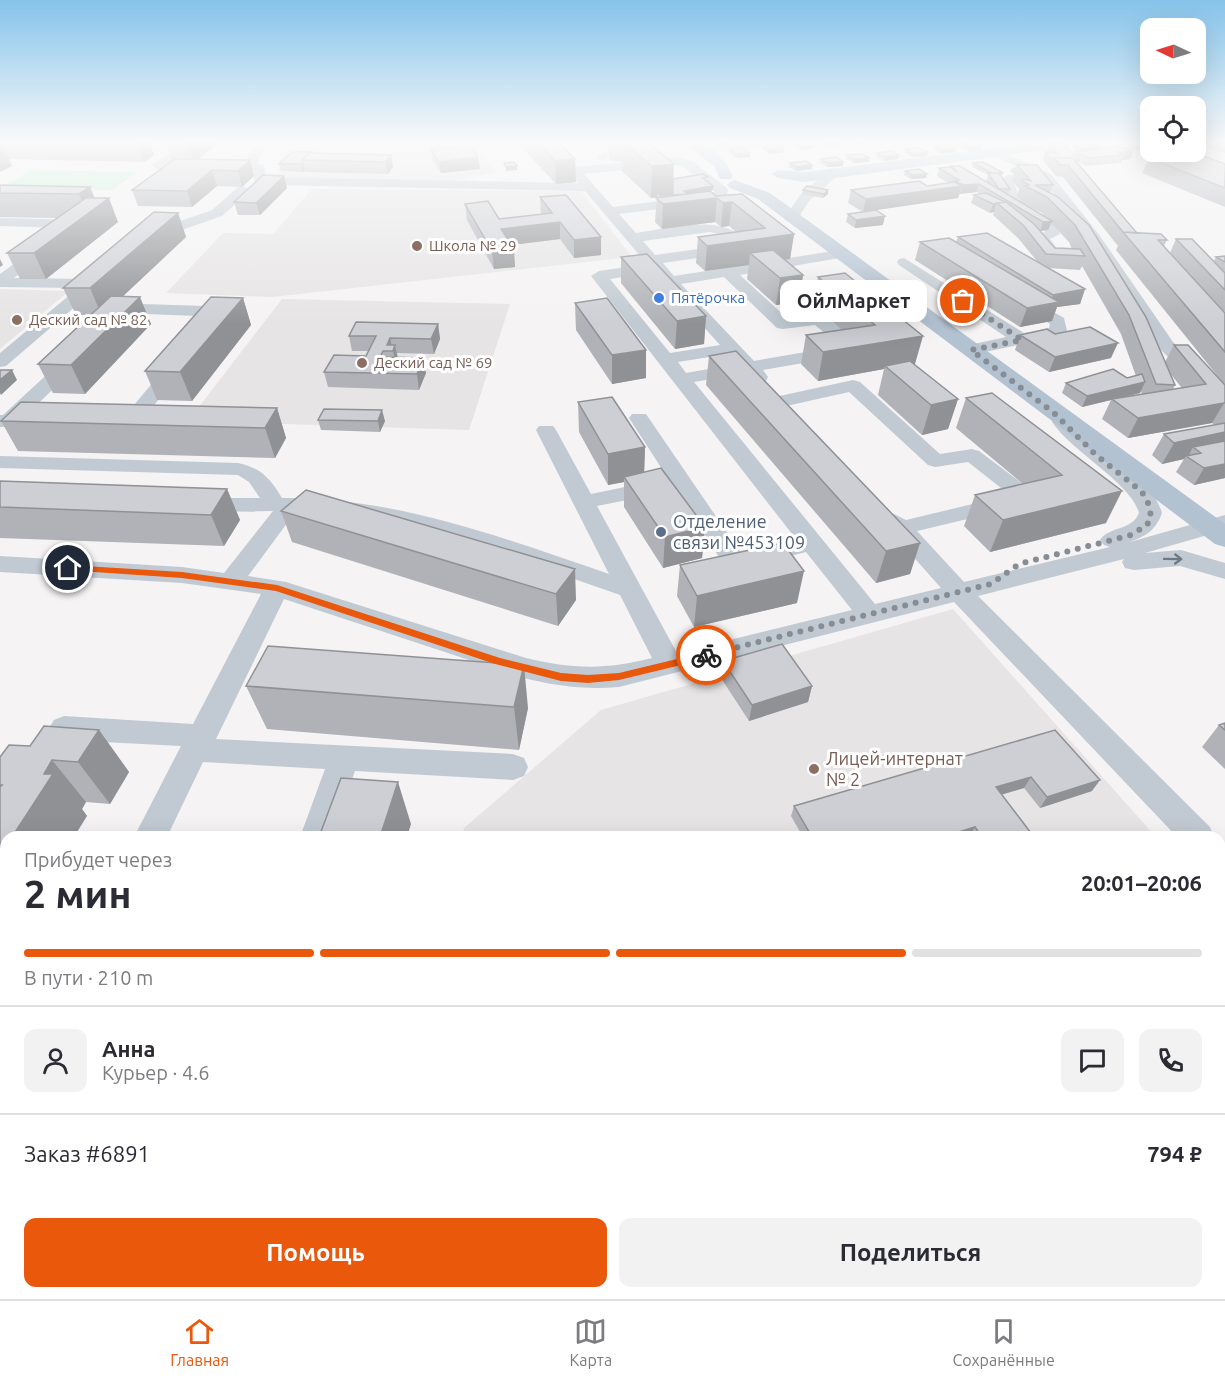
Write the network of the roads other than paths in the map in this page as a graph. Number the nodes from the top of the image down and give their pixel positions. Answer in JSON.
{"nodes":[{"id":1,"x":229,"y":203,"type":"edge"},
{"id":2,"x":602,"y":203,"type":"edge"},
{"id":3,"x":637,"y":203,"type":"edge"},
{"id":4,"x":673,"y":203,"type":"edge"},
{"id":5,"x":775,"y":203,"type":"edge"},
{"id":6,"x":800,"y":203,"type":"edge"},
{"id":7,"x":1014,"y":203,"type":"edge"},
{"id":8,"x":1067,"y":203,"type":"edge"},
{"id":9,"x":608,"y":209,"type":"junction"},
{"id":10,"x":1007,"y":214,"type":"edge"},
{"id":11,"x":792,"y":217,"type":"junction"},
{"id":12,"x":0,"y":222,"type":"edge"},
{"id":13,"x":632,"y":237,"type":"junction"},
{"id":14,"x":1041,"y":237,"type":"junction"},
{"id":15,"x":135,"y":249,"type":"edge"},
{"id":16,"x":840,"y":254,"type":"junction"},
{"id":17,"x":1056,"y":257,"type":"edge"},
{"id":18,"x":10,"y":258,"type":"dead end"},
{"id":19,"x":30,"y":259,"type":"junction"},
{"id":20,"x":904,"y":262,"type":"dead end"},
{"id":21,"x":660,"y":269,"type":"junction"},
{"id":22,"x":109,"y":270,"type":"edge"},
{"id":23,"x":728,"y":272,"type":"junction"},
{"id":24,"x":0,"y":282,"type":"edge"},
{"id":25,"x":92,"y":284,"type":"junction"},
{"id":26,"x":1007,"y":289,"type":"edge"},
{"id":27,"x":52,"y":318,"type":"junction"},
{"id":28,"x":91,"y":329,"type":"junction"},
{"id":29,"x":1022,"y":340,"type":"junction"},
{"id":30,"x":1167,"y":346,"type":"junction"},
{"id":31,"x":732,"y":348,"type":"junction"},
{"id":32,"x":971,"y":350,"type":"junction"},
{"id":33,"x":666,"y":359,"type":"junction"},
{"id":34,"x":0,"y":362,"type":"edge"},
{"id":35,"x":1159,"y":366,"type":"edge"},
{"id":36,"x":750,"y":367,"type":"junction"},
{"id":37,"x":681,"y":379,"type":"junction"},
{"id":38,"x":782,"y":401,"type":"junction"},
{"id":39,"x":1225,"y":403,"type":"edge"},
{"id":40,"x":163,"y":409,"type":"edge"},
{"id":41,"x":1053,"y":412,"type":"junction"},
{"id":42,"x":639,"y":418,"type":"dead end"},
{"id":43,"x":798,"y":418,"type":"edge"},
{"id":44,"x":17,"y":422,"type":"edge"},
{"id":45,"x":546,"y":430,"type":"dead end"},
{"id":46,"x":0,"y":447,"type":"edge"},
{"id":47,"x":0,"y":462,"type":"edge"},
{"id":48,"x":680,"y":482,"type":"junction"},
{"id":49,"x":584,"y":502,"type":"junction"},
{"id":50,"x":173,"y":504,"type":"edge"},
{"id":51,"x":283,"y":505,"type":"junction"},
{"id":52,"x":885,"y":511,"type":"edge"},
{"id":53,"x":901,"y":528,"type":"junction"},
{"id":54,"x":1220,"y":529,"type":"edge"},
{"id":55,"x":811,"y":543,"type":"junction"},
{"id":56,"x":0,"y":564,"type":"edge"},
{"id":57,"x":1225,"y":572,"type":"edge"},
{"id":58,"x":232,"y":580,"type":"junction"},
{"id":59,"x":991,"y":584,"type":"junction"},
{"id":60,"x":277,"y":588,"type":"junction"},
{"id":61,"x":628,"y":588,"type":"junction"},
{"id":62,"x":959,"y":592,"type":"junction"},
{"id":63,"x":869,"y":615,"type":"junction"},
{"id":64,"x":669,"y":664,"type":"junction"},
{"id":65,"x":199,"y":743,"type":"junction"},
{"id":66,"x":43,"y":745,"type":"edge"},
{"id":67,"x":344,"y":758,"type":"junction"},
{"id":68,"x":513,"y":767,"type":"dead end"},
{"id":69,"x":153,"y":831,"type":"edge"},
{"id":70,"x":318,"y":831,"type":"edge"},
{"id":71,"x":1192,"y":831,"type":"edge"}],
"edges":[{"from":1,"to":15,"type":"street"},
{"from":2,"to":9,"type":"street"},
{"from":3,"to":9,"type":"street"},
{"from":4,"to":9,"type":"street"},
{"from":5,"to":11,"type":"main road"},
{"from":6,"to":11,"type":"street"},
{"from":7,"to":14,"type":"street"},
{"from":8,"to":30,"type":"street"},
{"from":9,"to":13,"type":"street"},
{"from":10,"to":14,"type":"street"},
{"from":11,"to":16,"type":"main road"},
{"from":12,"to":19,"type":"street"},
{"from":13,"to":21,"type":"street"},
{"from":13,"to":21,"type":"street"},
{"from":14,"to":17,"type":"street"},
{"from":16,"to":23,"type":"street"},
{"from":16,"to":32,"type":"main road"},
{"from":18,"to":19,"type":"street"},
{"from":19,"to":24,"type":"street"},
{"from":20,"to":29,"type":"street"},
{"from":21,"to":23,"type":"street"},
{"from":21,"to":31,"type":"street"},
{"from":21,"to":33,"type":"street"},
{"from":22,"to":25,"type":"street"},
{"from":23,"to":36,"type":"street"},
{"from":24,"to":25,"type":"street"},
{"from":25,"to":27,"type":"street"},
{"from":26,"to":29,"type":"street"},
{"from":27,"to":28,"type":"street"},
{"from":27,"to":34,"type":"street"},
{"from":28,"to":40,"type":"street"},
{"from":28,"to":44,"type":"street"},
{"from":29,"to":32,"type":"street"},
{"from":30,"to":35,"type":"street"},
{"from":30,"to":39,"type":"street"},
{"from":31,"to":33,"type":"street"},
{"from":31,"to":36,"type":"street"},
{"from":32,"to":41,"type":"main road"},
{"from":33,"to":37,"type":"street"},
{"from":36,"to":37,"type":"street"},
{"from":36,"to":38,"type":"street"},
{"from":37,"to":55,"type":"street"},
{"from":38,"to":43,"type":"street"},
{"from":38,"to":53,"type":"street"},
{"from":41,"to":54,"type":"main road"},
{"from":41,"to":59,"type":"street"},
{"from":42,"to":48,"type":"street"},
{"from":44,"to":46,"type":"street"},
{"from":45,"to":49,"type":"street"},
{"from":47,"to":51,"type":"street"},
{"from":48,"to":49,"type":"street"},
{"from":48,"to":55,"type":"street"},
{"from":49,"to":61,"type":"street"},
{"from":50,"to":51,"type":"street"},
{"from":51,"to":58,"type":"street"},
{"from":51,"to":61,"type":"street"},
{"from":52,"to":53,"type":"street"},
{"from":53,"to":62,"type":"street"},
{"from":54,"to":59,"type":"street"},
{"from":55,"to":63,"type":"street"},
{"from":56,"to":58,"type":"street"},
{"from":59,"to":57,"type":"street","one_way":true},
{"from":58,"to":60,"type":"street"},
{"from":59,"to":62,"type":"street"},
{"from":60,"to":64,"type":"street"},
{"from":60,"to":65,"type":"street"},
{"from":61,"to":64,"type":"street"},
{"from":62,"to":63,"type":"street"},
{"from":62,"to":71,"type":"street"},
{"from":63,"to":64,"type":"street"},
{"from":65,"to":66,"type":"street"},
{"from":65,"to":67,"type":"street"},
{"from":65,"to":69,"type":"street"},
{"from":67,"to":68,"type":"street"},
{"from":67,"to":70,"type":"street"}]}
